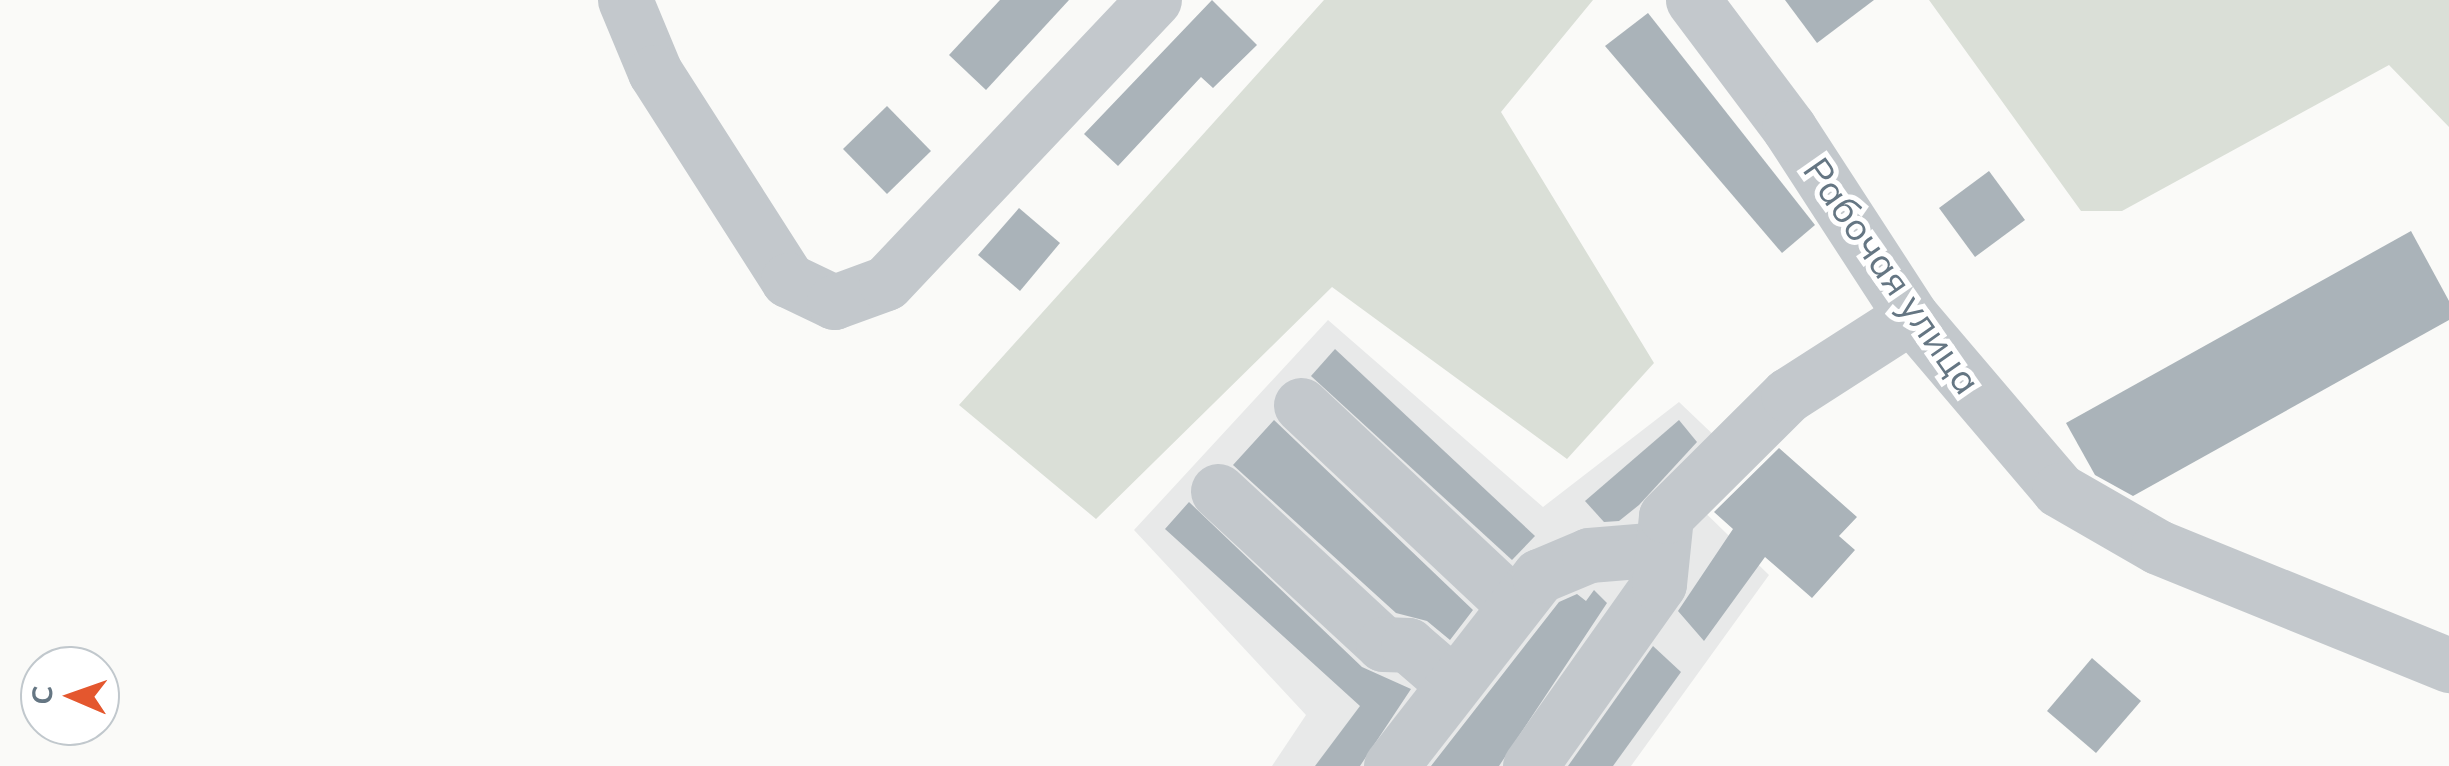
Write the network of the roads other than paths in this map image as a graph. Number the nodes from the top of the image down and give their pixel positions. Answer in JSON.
{"nodes":[{"id":1,"x":625,"y":0,"type":"edge"},
{"id":2,"x":1154,"y":0,"type":"edge"},
{"id":3,"x":1694,"y":0,"type":"edge"},
{"id":4,"x":1911,"y":316,"type":"junction"},
{"id":5,"x":1301,"y":405,"type":"dead end"},
{"id":6,"x":1218,"y":491,"type":"dead end"},
{"id":7,"x":1662,"y":549,"type":"junction"},
{"id":8,"x":1512,"y":603,"type":"junction"},
{"id":9,"x":2449,"y":665,"type":"edge"},
{"id":10,"x":1452,"y":683,"type":"junction"},
{"id":11,"x":1391,"y":766,"type":"edge"},
{"id":12,"x":1530,"y":766,"type":"edge"}],
"edges":[{"from":1,"to":2,"type":"street"},
{"from":3,"to":4,"type":"street","name":"Рабочая улица"},
{"from":4,"to":7,"type":"street"},
{"from":4,"to":9,"type":"street","name":"Рабочая улица"},
{"from":5,"to":8,"type":"street"},
{"from":6,"to":10,"type":"street"},
{"from":7,"to":8,"type":"street"},
{"from":7,"to":12,"type":"street"},
{"from":8,"to":10,"type":"street"},
{"from":10,"to":11,"type":"street"}]}
